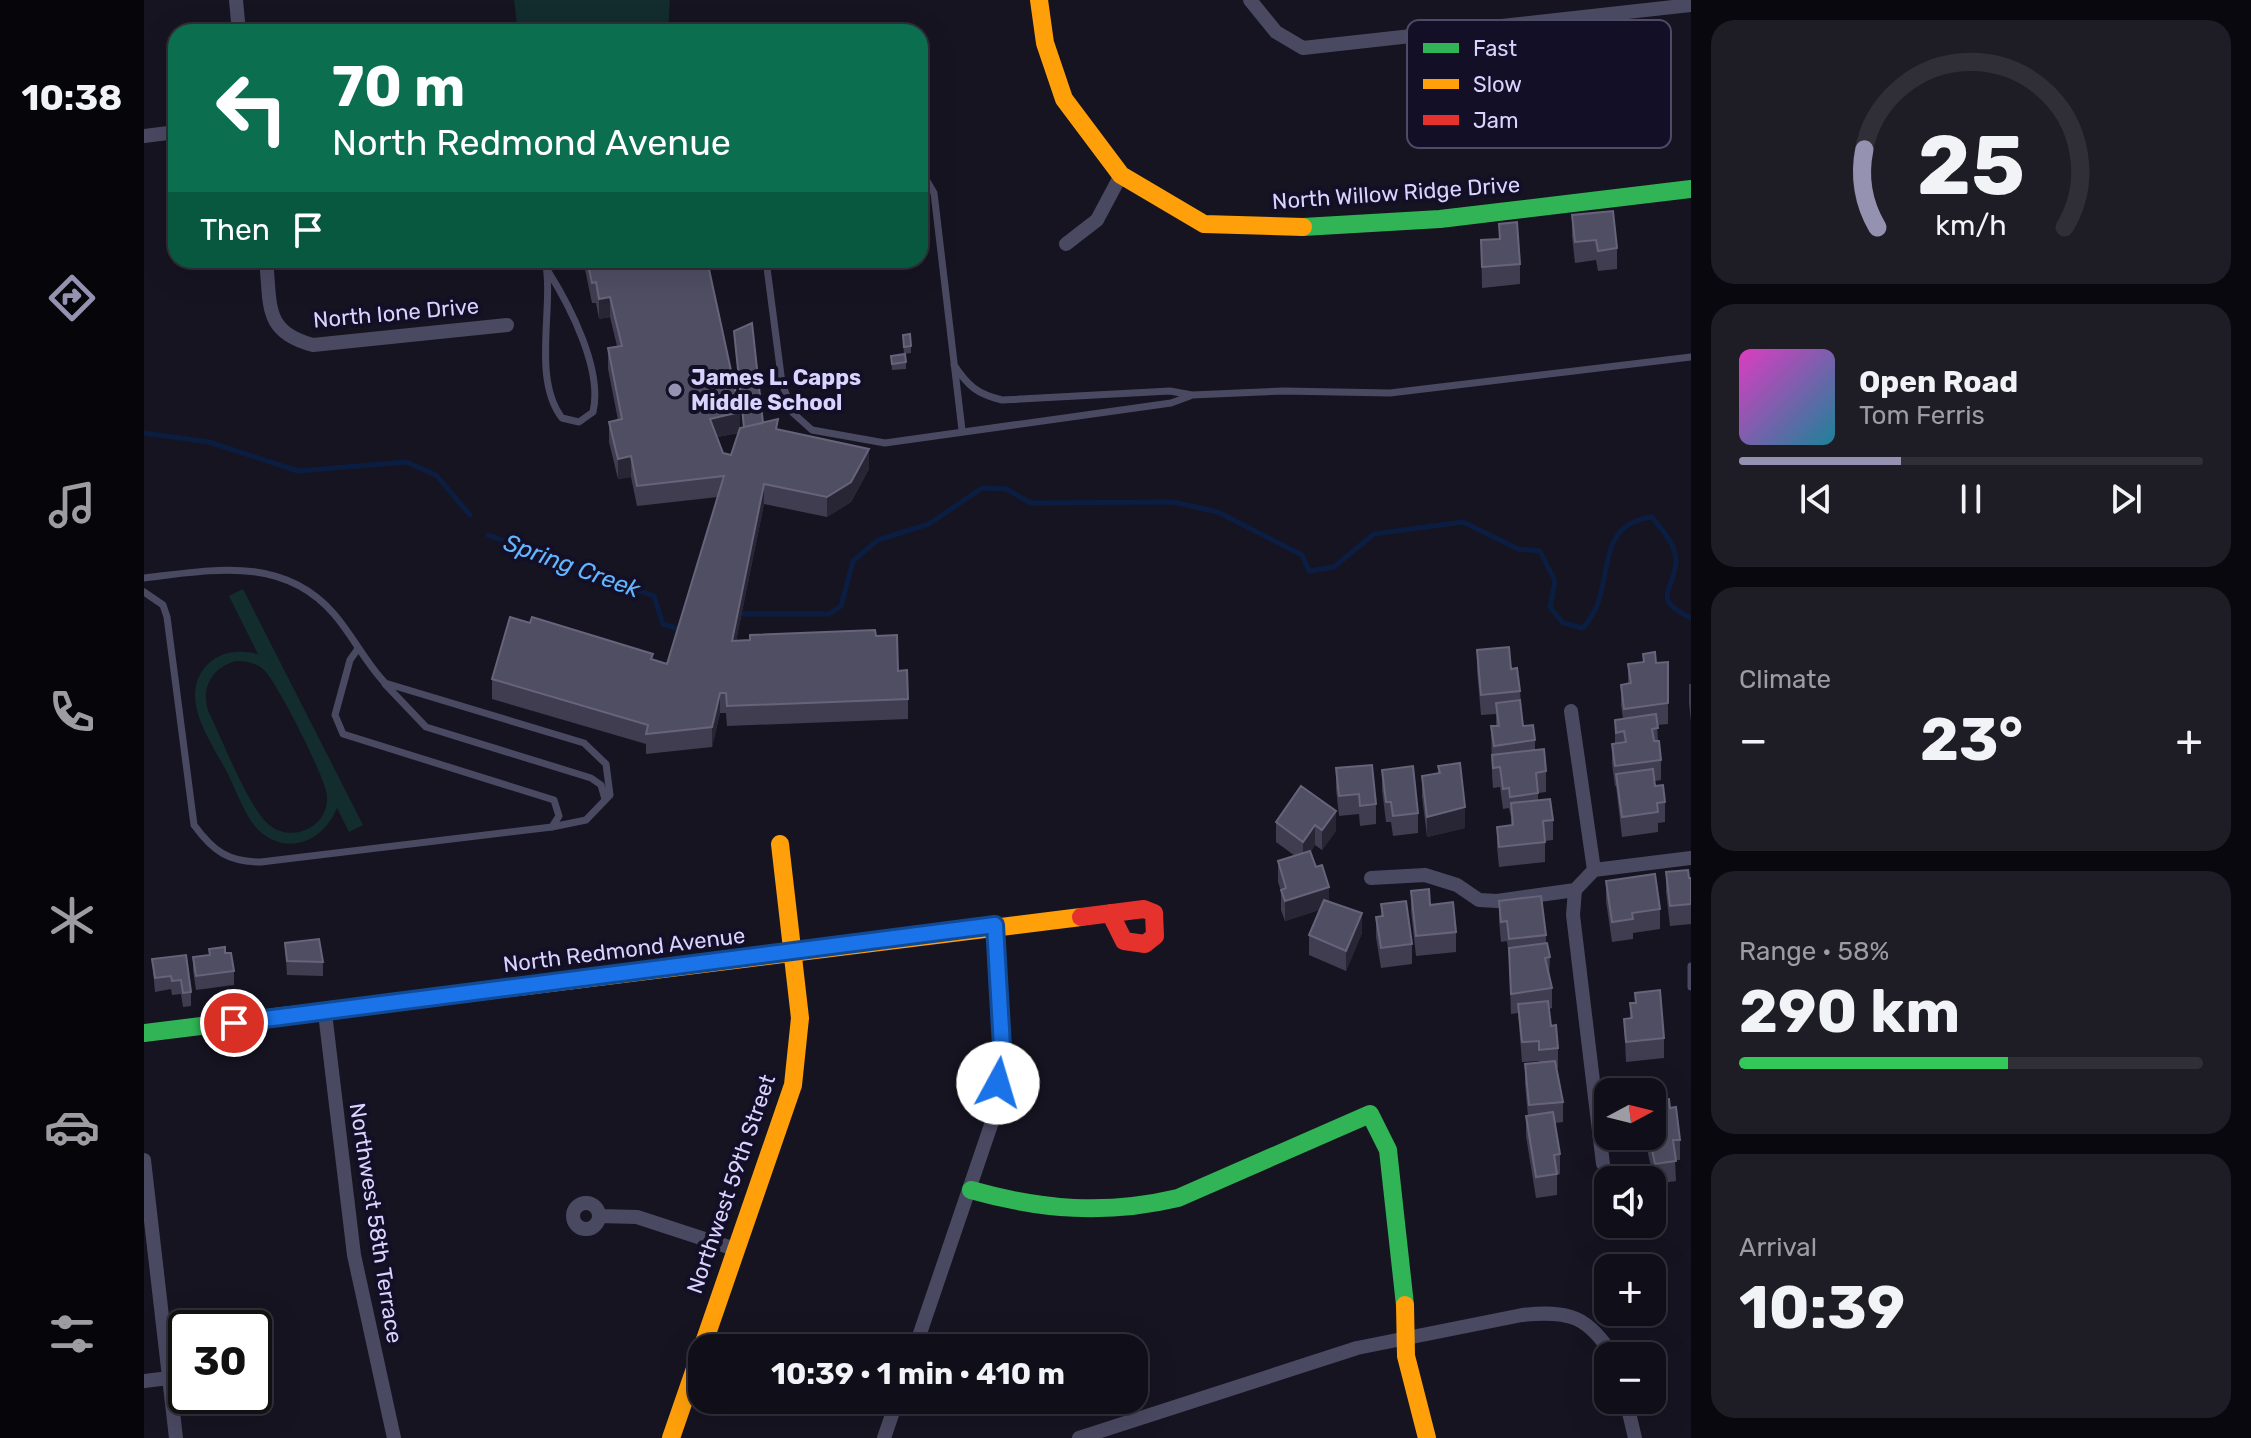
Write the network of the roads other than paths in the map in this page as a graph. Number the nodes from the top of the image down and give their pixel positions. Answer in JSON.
{"nodes":[{"id":1,"x":236,"y":0,"type":"edge"},
{"id":2,"x":1039,"y":0,"type":"edge"},
{"id":3,"x":1250,"y":0,"type":"edge"},
{"id":4,"x":1691,"y":5,"type":"edge"},
{"id":5,"x":1556,"y":20,"type":"edge"},
{"id":6,"x":238,"y":24,"type":"edge"},
{"id":7,"x":1407,"y":36,"type":"edge"},
{"id":8,"x":168,"y":133,"type":"edge"},
{"id":9,"x":144,"y":136,"type":"edge"},
{"id":10,"x":1121,"y":175,"type":"junction"},
{"id":11,"x":928,"y":183,"type":"edge"},
{"id":12,"x":1691,"y":189,"type":"edge"},
{"id":13,"x":1066,"y":244,"type":"dead end"},
{"id":14,"x":267,"y":268,"type":"edge"},
{"id":15,"x":547,"y":268,"type":"edge"},
{"id":16,"x":767,"y":268,"type":"edge"},
{"id":17,"x":548,"y":271,"type":"junction"},
{"id":18,"x":507,"y":325,"type":"dead end"},
{"id":19,"x":1691,"y":357,"type":"edge"},
{"id":20,"x":954,"y":365,"type":"junction"},
{"id":21,"x":1192,"y":395,"type":"junction"},
{"id":22,"x":962,"y":430,"type":"junction"},
{"id":23,"x":144,"y":578,"type":"edge"},
{"id":24,"x":144,"y":592,"type":"edge"},
{"id":25,"x":357,"y":650,"type":"junction"},
{"id":26,"x":385,"y":683,"type":"junction"},
{"id":27,"x":1571,"y":711,"type":"dead end"},
{"id":28,"x":604,"y":805,"type":"junction"},
{"id":29,"x":552,"y":827,"type":"junction"},
{"id":30,"x":780,"y":844,"type":"dead end"},
{"id":31,"x":1691,"y":858,"type":"edge"},
{"id":32,"x":1594,"y":870,"type":"junction"},
{"id":33,"x":1371,"y":878,"type":"dead end"},
{"id":34,"x":1575,"y":890,"type":"junction"},
{"id":35,"x":1110,"y":913,"type":"dead end"},
{"id":36,"x":995,"y":925,"type":"junction"},
{"id":37,"x":793,"y":952,"type":"junction"},
{"id":38,"x":1691,"y":966,"type":"edge"},
{"id":39,"x":1691,"y":987,"type":"edge"},
{"id":40,"x":325,"y":1013,"type":"junction"},
{"id":41,"x":144,"y":1033,"type":"edge"},
{"id":42,"x":144,"y":1160,"type":"edge"},
{"id":43,"x":1603,"y":1164,"type":"dead end"},
{"id":44,"x":971,"y":1190,"type":"junction"},
{"id":45,"x":599,"y":1216,"type":"dead end"},
{"id":46,"x":735,"y":1249,"type":"junction"},
{"id":47,"x":920,"y":1334,"type":"edge"},
{"id":48,"x":1408,"y":1336,"type":"junction"},
{"id":49,"x":1602,"y":1342,"type":"edge"},
{"id":50,"x":168,"y":1369,"type":"edge"},
{"id":51,"x":168,"y":1378,"type":"edge"},
{"id":52,"x":144,"y":1381,"type":"edge"},
{"id":53,"x":173,"y":1414,"type":"edge"},
{"id":54,"x":892,"y":1414,"type":"edge"},
{"id":55,"x":1629,"y":1414,"type":"edge"},
{"id":56,"x":176,"y":1438,"type":"edge"},
{"id":57,"x":394,"y":1438,"type":"edge"},
{"id":58,"x":671,"y":1438,"type":"edge"},
{"id":59,"x":884,"y":1438,"type":"edge"},
{"id":60,"x":1079,"y":1438,"type":"edge"},
{"id":61,"x":1427,"y":1438,"type":"edge"},
{"id":62,"x":1635,"y":1438,"type":"edge"}],
"edges":[{"from":1,"to":6,"type":"street"},
{"from":2,"to":10,"type":"street","name":"North Willow Ridge Drive"},
{"from":3,"to":7,"type":"street"},
{"from":4,"to":5,"type":"street"},
{"from":8,"to":9,"type":"street"},
{"from":10,"to":12,"type":"street","name":"North Willow Ridge Drive"},
{"from":10,"to":13,"type":"street"},
{"from":11,"to":20,"type":"lane"},
{"from":14,"to":18,"type":"street","name":"North Ione Drive"},
{"from":15,"to":17,"type":"lane"},
{"from":16,"to":22,"type":"lane"},
{"from":17,"to":17,"type":"lane"},
{"from":19,"to":21,"type":"lane"},
{"from":20,"to":21,"type":"lane"},
{"from":20,"to":22,"type":"lane"},
{"from":21,"to":22,"type":"lane"},
{"from":23,"to":25,"type":"lane"},
{"from":24,"to":29,"type":"lane"},
{"from":25,"to":26,"type":"lane"},
{"from":25,"to":29,"type":"lane"},
{"from":26,"to":28,"type":"lane"},
{"from":26,"to":28,"type":"lane"},
{"from":27,"to":32,"type":"street"},
{"from":28,"to":29,"type":"lane"},
{"from":30,"to":37,"type":"street","name":"Northwest 59th Street"},
{"from":31,"to":32,"type":"street"},
{"from":32,"to":34,"type":"street"},
{"from":33,"to":34,"type":"street"},
{"from":34,"to":43,"type":"street"},
{"from":35,"to":36,"type":"street","name":"North Redmond Avenue"},
{"from":36,"to":37,"type":"street","name":"North Redmond Avenue"},
{"from":36,"to":44,"type":"street"},
{"from":37,"to":40,"type":"street","name":"North Redmond Avenue"},
{"from":37,"to":46,"type":"street","name":"Northwest 59th Street"},
{"from":38,"to":39,"type":"lane"},
{"from":40,"to":41,"type":"street","name":"North Redmond Avenue"},
{"from":40,"to":57,"type":"street","name":"Northwest 58th Terrace"},
{"from":42,"to":50,"type":"street"},
{"from":44,"to":47,"type":"street"},
{"from":44,"to":48,"type":"street"},
{"from":45,"to":46,"type":"street"},
{"from":46,"to":58,"type":"street","name":"Northwest 59th Street"},
{"from":48,"to":49,"type":"street"},
{"from":48,"to":60,"type":"street"},
{"from":48,"to":61,"type":"street"},
{"from":51,"to":52,"type":"street"},
{"from":53,"to":56,"type":"street"},
{"from":54,"to":59,"type":"street"},
{"from":55,"to":62,"type":"street"}]}
